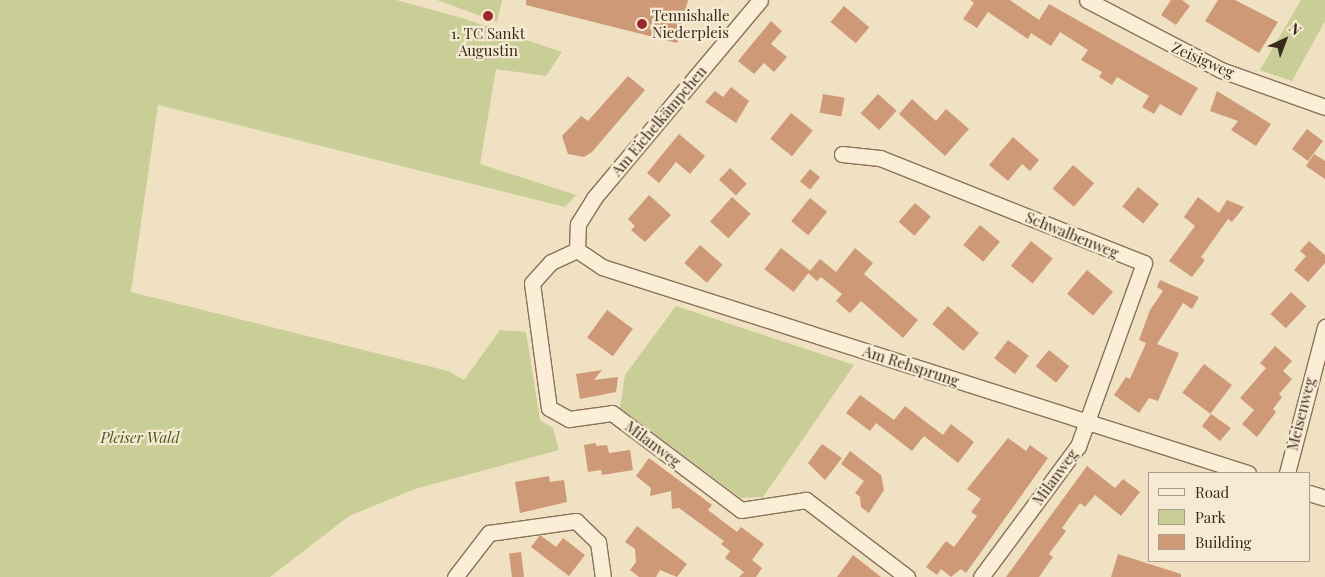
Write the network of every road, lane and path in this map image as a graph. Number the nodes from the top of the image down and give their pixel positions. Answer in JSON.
{"nodes":[{"id":1,"x":760,"y":0,"type":"edge"},
{"id":2,"x":1087,"y":0,"type":"edge"},
{"id":3,"x":1325,"y":107,"type":"edge"},
{"id":4,"x":842,"y":154,"type":"dead end"},
{"id":5,"x":577,"y":250,"type":"junction"},
{"id":6,"x":1325,"y":327,"type":"edge"},
{"id":7,"x":1088,"y":422,"type":"junction"},
{"id":8,"x":1245,"y":472,"type":"edge"},
{"id":9,"x":1287,"y":472,"type":"edge"},
{"id":10,"x":1310,"y":493,"type":"edge"},
{"id":11,"x":1325,"y":498,"type":"edge"},
{"id":12,"x":455,"y":577,"type":"edge"},
{"id":13,"x":603,"y":577,"type":"edge"},
{"id":14,"x":907,"y":577,"type":"edge"},
{"id":15,"x":982,"y":577,"type":"edge"}],
"edges":[{"from":1,"to":5,"type":"street","name":"Am Eichelkämpchen"},
{"from":2,"to":3,"type":"street","name":"Zeisigweg"},
{"from":4,"to":7,"type":"street","name":"Schwalbenweg"},
{"from":5,"to":7,"type":"street","name":"Am Rehsprung"},
{"from":5,"to":14,"type":"street","name":"Milanweg"},
{"from":6,"to":9,"type":"street","name":"Meisenweg"},
{"from":7,"to":8,"type":"street","name":"Am Rehsprung"},
{"from":7,"to":15,"type":"street","name":"Milanweg"},
{"from":10,"to":11,"type":"street"},
{"from":12,"to":13,"type":"street"}]}
